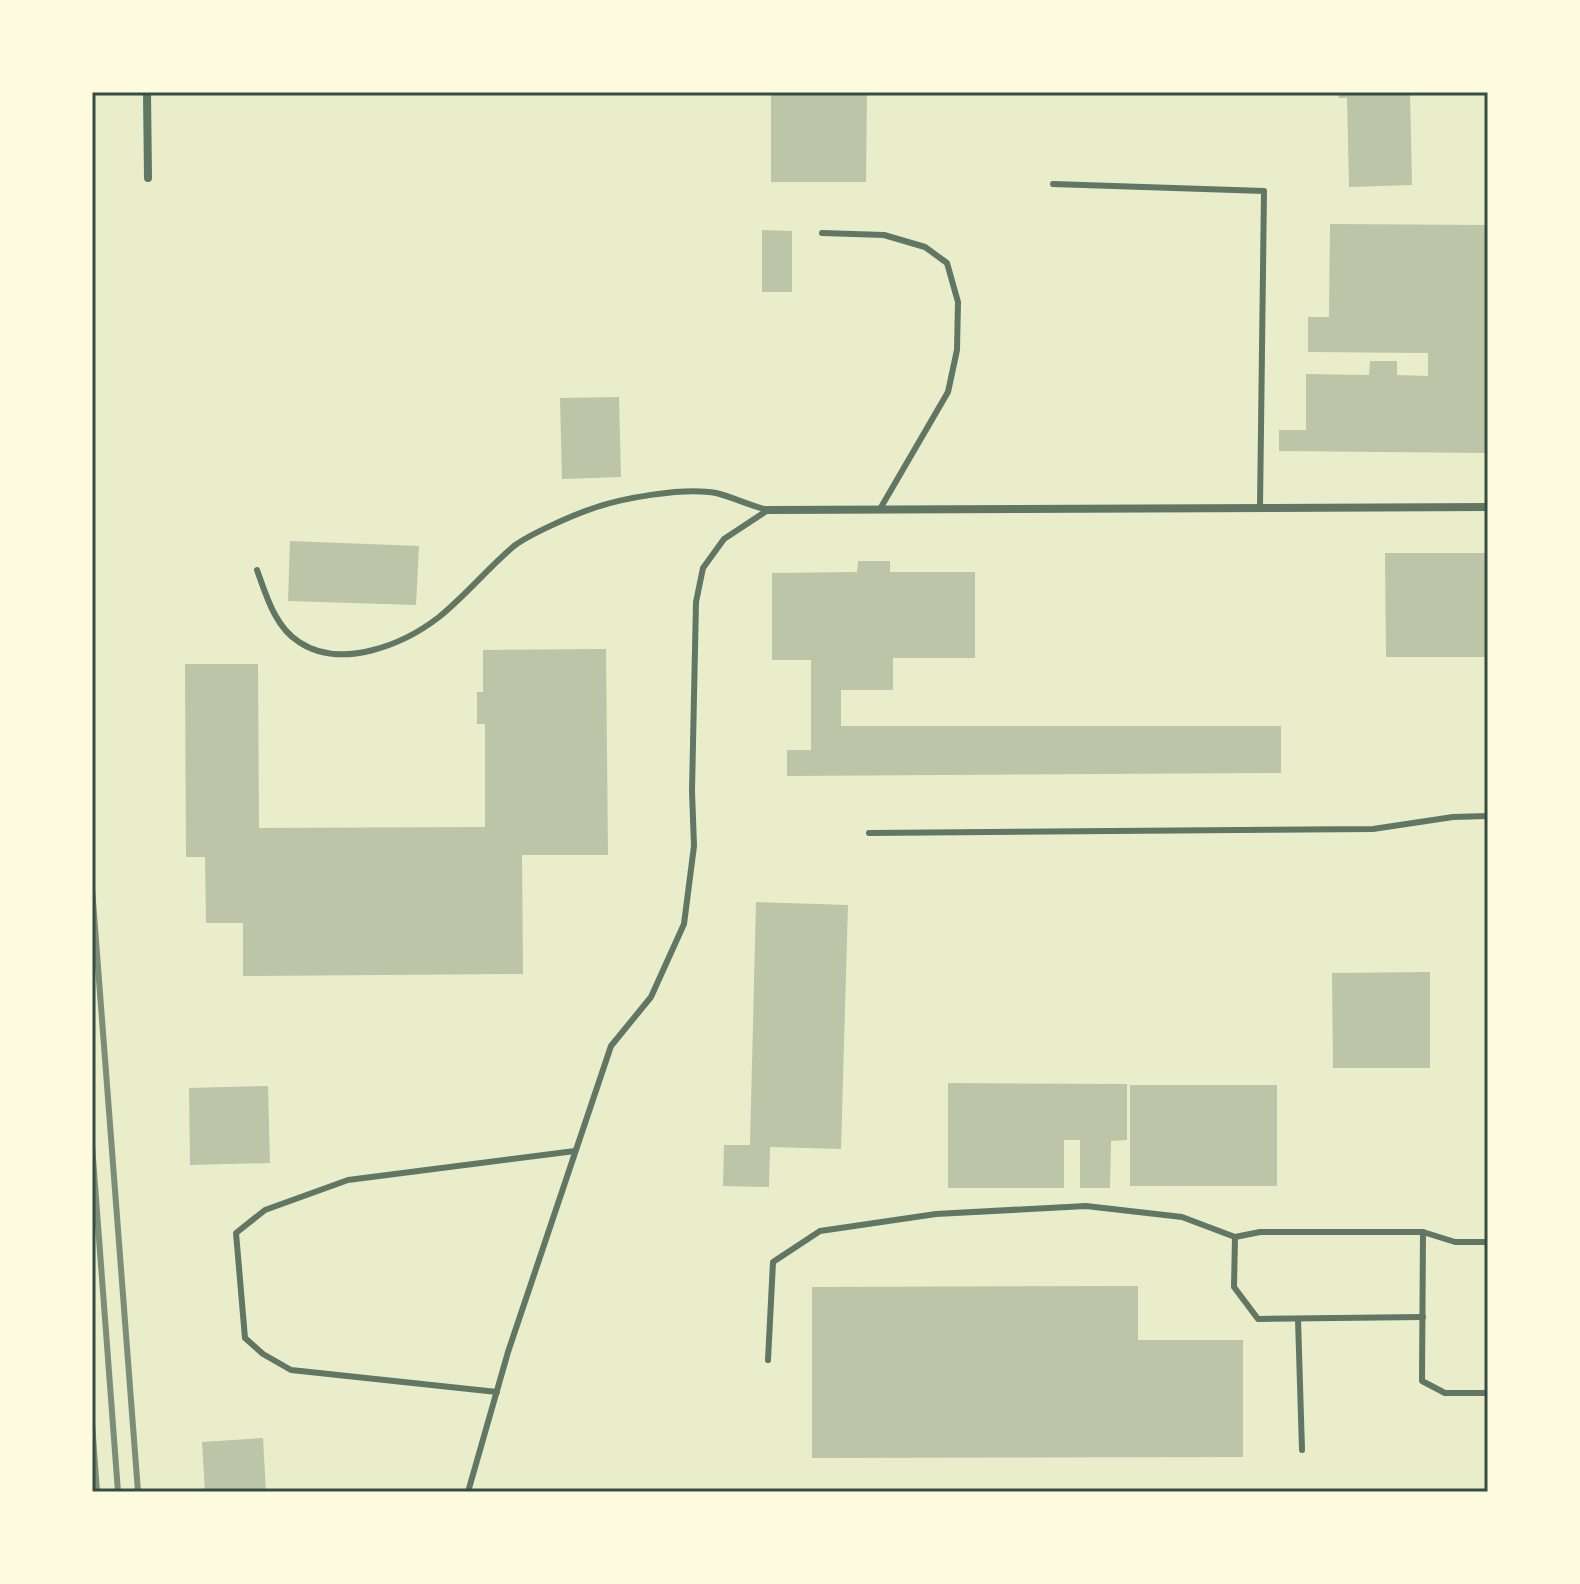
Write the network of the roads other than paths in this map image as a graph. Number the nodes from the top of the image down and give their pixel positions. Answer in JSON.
{"nodes":[{"id":1,"x":147,"y":92,"type":"edge"},
{"id":2,"x":148,"y":178,"type":"dead end"},
{"id":3,"x":1053,"y":184,"type":"dead end"},
{"id":4,"x":822,"y":233,"type":"dead end"},
{"id":5,"x":1488,"y":507,"type":"edge"},
{"id":6,"x":1260,"y":508,"type":"junction"},
{"id":7,"x":880,"y":509,"type":"junction"},
{"id":8,"x":768,"y":510,"type":"junction"},
{"id":9,"x":257,"y":570,"type":"dead end"},
{"id":10,"x":1488,"y":816,"type":"edge"},
{"id":11,"x":869,"y":833,"type":"dead end"},
{"id":12,"x":575,"y":1151,"type":"junction"},
{"id":13,"x":1423,"y":1232,"type":"junction"},
{"id":14,"x":1235,"y":1237,"type":"junction"},
{"id":15,"x":1488,"y":1242,"type":"edge"},
{"id":16,"x":1423,"y":1317,"type":"junction"},
{"id":17,"x":1298,"y":1319,"type":"junction"},
{"id":18,"x":768,"y":1360,"type":"dead end"},
{"id":19,"x":497,"y":1392,"type":"junction"},
{"id":20,"x":1488,"y":1393,"type":"edge"},
{"id":21,"x":1302,"y":1450,"type":"dead end"},
{"id":22,"x":468,"y":1492,"type":"edge"}],
"edges":[{"from":1,"to":2,"type":"street"},
{"from":3,"to":6,"type":"lane"},
{"from":4,"to":7,"type":"lane"},
{"from":5,"to":6,"type":"street"},
{"from":6,"to":7,"type":"street"},
{"from":7,"to":8,"type":"street"},
{"from":8,"to":9,"type":"lane"},
{"from":8,"to":12,"type":"lane"},
{"from":10,"to":11,"type":"lane"},
{"from":12,"to":19,"type":"lane"},
{"from":12,"to":19,"type":"lane"},
{"from":13,"to":14,"type":"lane"},
{"from":13,"to":15,"type":"lane"},
{"from":13,"to":16,"type":"lane"},
{"from":14,"to":17,"type":"lane"},
{"from":14,"to":18,"type":"lane"},
{"from":16,"to":17,"type":"lane"},
{"from":16,"to":20,"type":"lane"},
{"from":17,"to":21,"type":"lane"},
{"from":19,"to":22,"type":"lane"}]}
